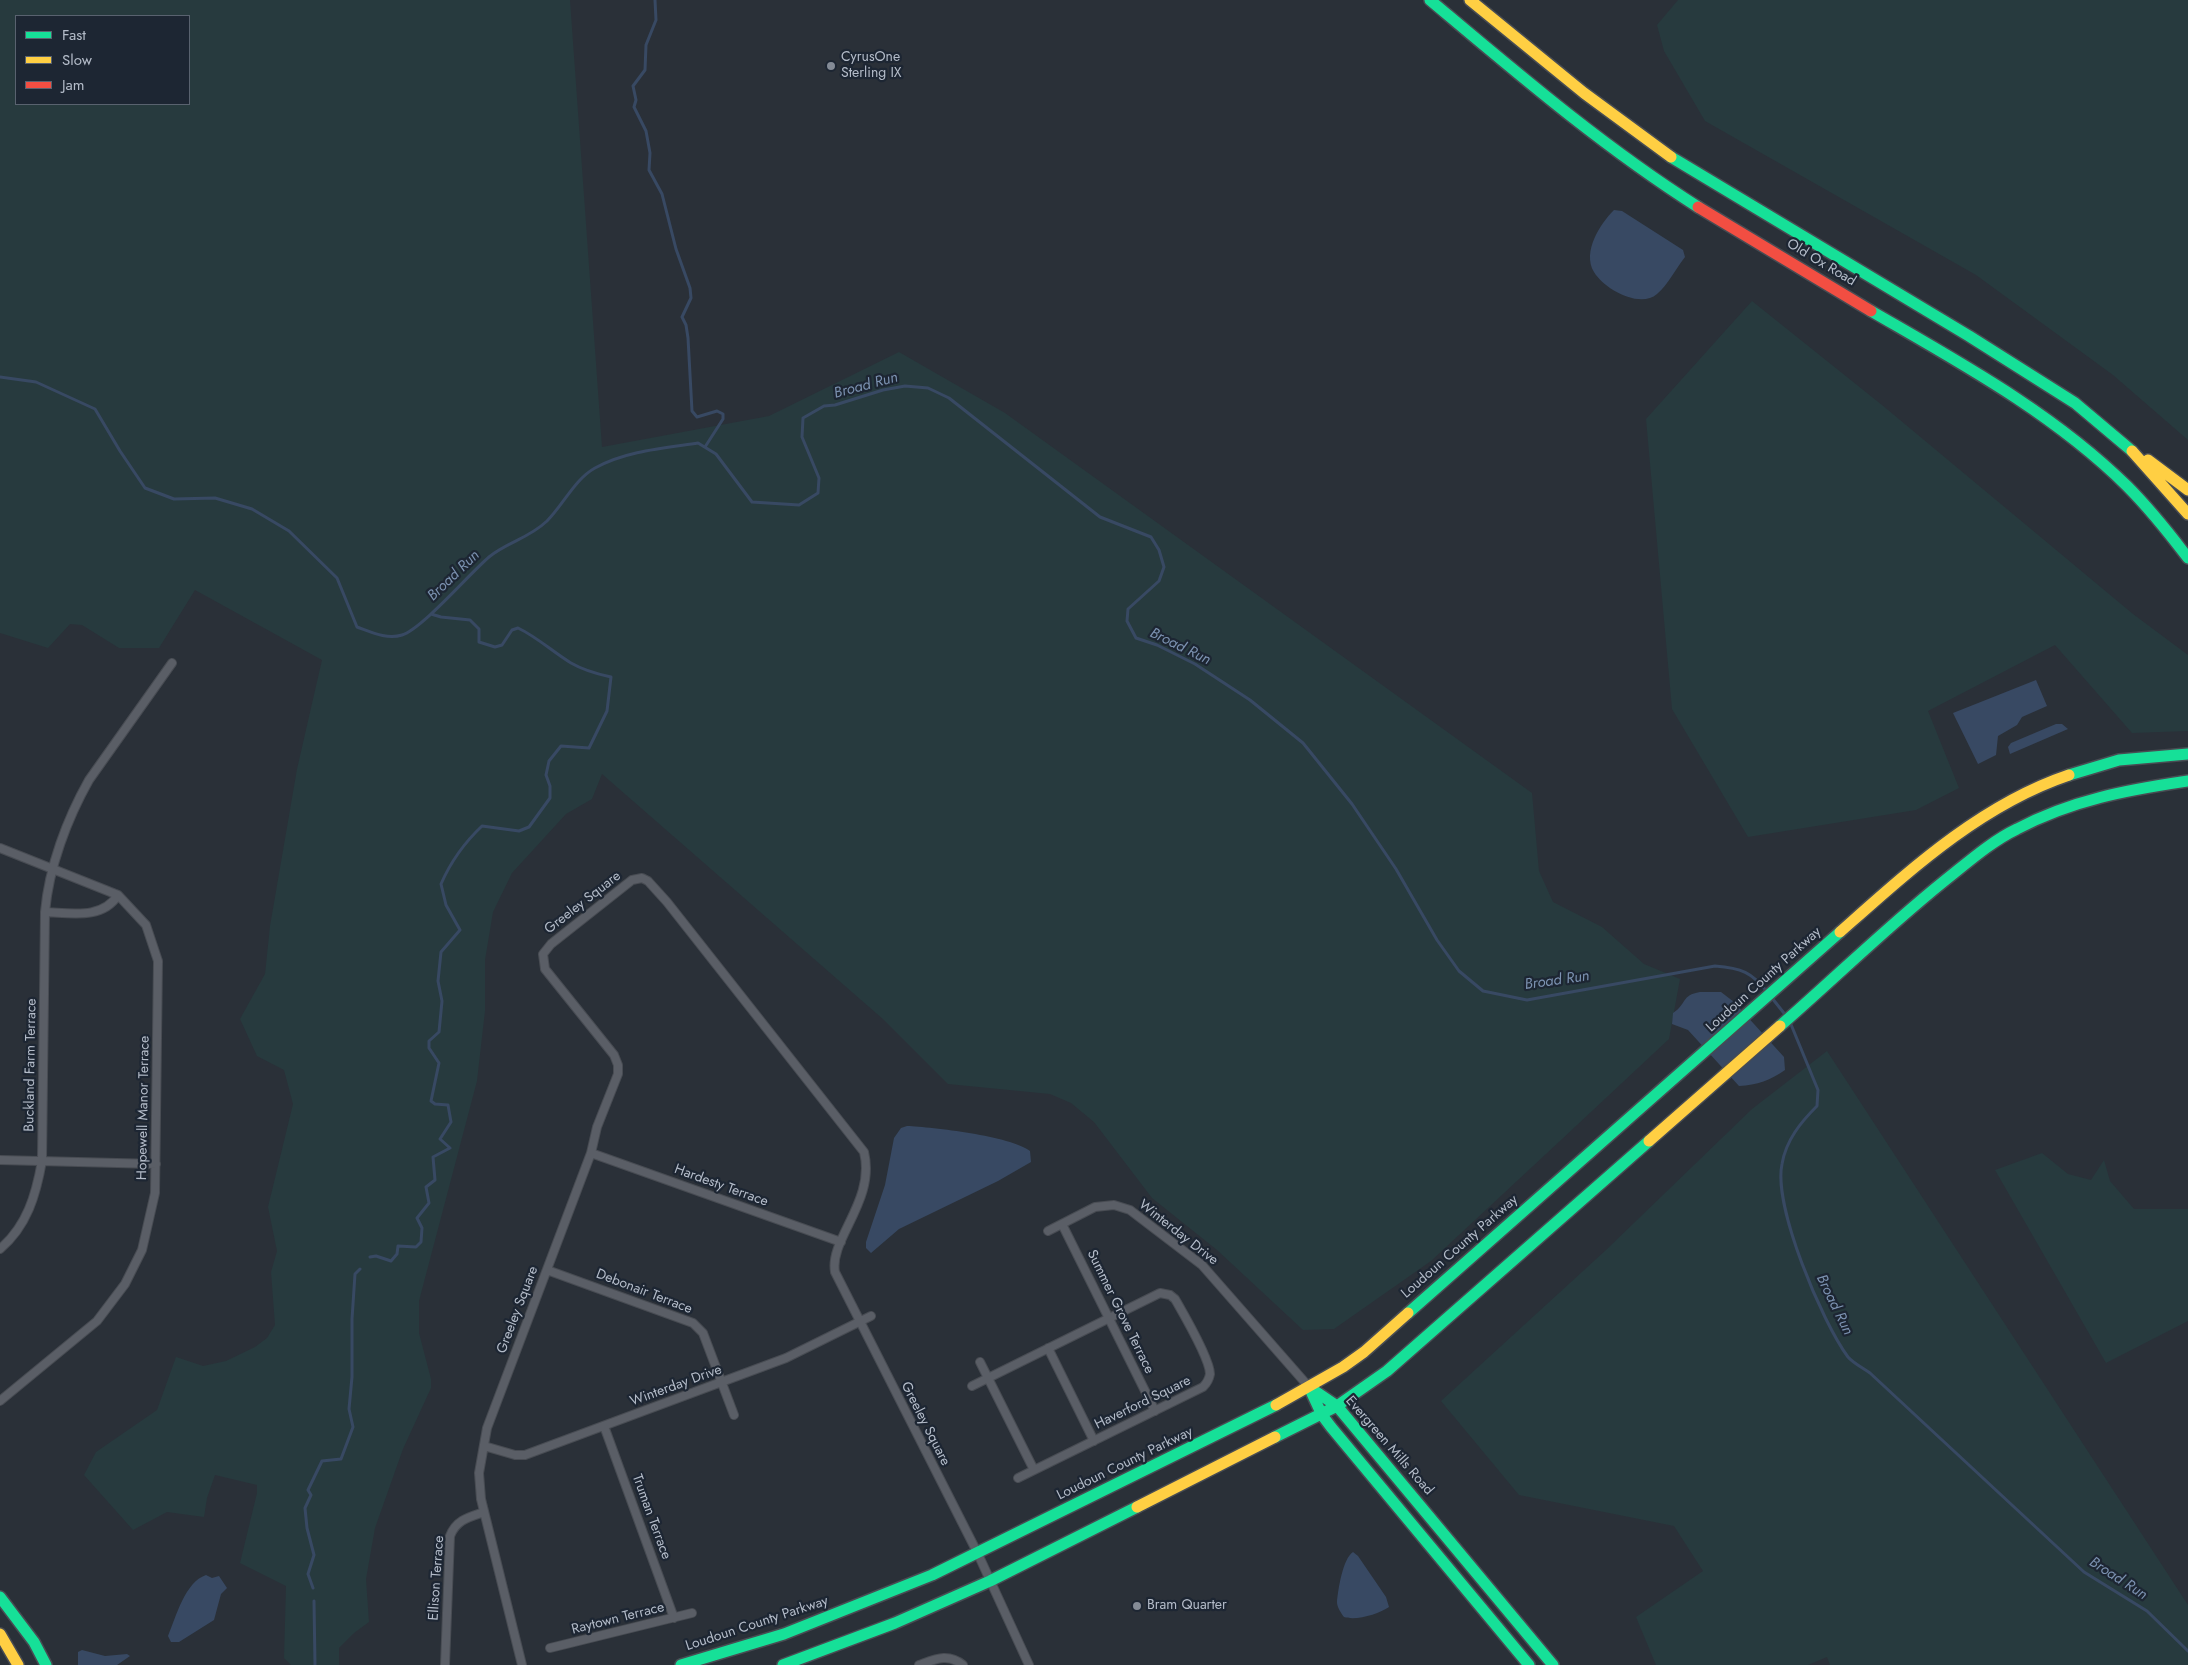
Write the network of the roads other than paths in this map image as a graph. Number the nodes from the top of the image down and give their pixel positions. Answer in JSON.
{"nodes":[{"id":1,"x":1430,"y":0,"type":"edge"},
{"id":2,"x":1470,"y":0,"type":"edge"},
{"id":3,"x":2128,"y":447,"type":"junction"},
{"id":4,"x":2188,"y":490,"type":"edge"},
{"id":5,"x":2188,"y":514,"type":"edge"},
{"id":6,"x":2188,"y":558,"type":"edge"},
{"id":7,"x":172,"y":663,"type":"dead end"},
{"id":8,"x":2188,"y":754,"type":"edge"},
{"id":9,"x":2188,"y":781,"type":"edge"},
{"id":10,"x":0,"y":848,"type":"edge"},
{"id":11,"x":52,"y":869,"type":"junction"},
{"id":12,"x":118,"y":895,"type":"junction"},
{"id":13,"x":45,"y":912,"type":"junction"},
{"id":14,"x":591,"y":1153,"type":"junction"},
{"id":15,"x":0,"y":1160,"type":"edge"},
{"id":16,"x":42,"y":1161,"type":"junction"},
{"id":17,"x":156,"y":1164,"type":"junction"},
{"id":18,"x":1062,"y":1224,"type":"junction"},
{"id":19,"x":1048,"y":1231,"type":"dead end"},
{"id":20,"x":841,"y":1242,"type":"junction"},
{"id":21,"x":0,"y":1250,"type":"edge"},
{"id":22,"x":547,"y":1270,"type":"junction"},
{"id":23,"x":871,"y":1316,"type":"dead end"},
{"id":24,"x":1108,"y":1318,"type":"junction"},
{"id":25,"x":859,"y":1322,"type":"junction"},
{"id":26,"x":1048,"y":1348,"type":"junction"},
{"id":27,"x":980,"y":1362,"type":"dead end"},
{"id":28,"x":988,"y":1377,"type":"junction"},
{"id":29,"x":721,"y":1382,"type":"junction"},
{"id":30,"x":972,"y":1386,"type":"dead end"},
{"id":31,"x":1309,"y":1387,"type":"junction"},
{"id":32,"x":1,"y":1398,"type":"edge"},
{"id":33,"x":1337,"y":1406,"type":"junction"},
{"id":34,"x":1155,"y":1411,"type":"junction"},
{"id":35,"x":734,"y":1415,"type":"dead end"},
{"id":36,"x":1322,"y":1415,"type":"junction"},
{"id":37,"x":604,"y":1426,"type":"junction"},
{"id":38,"x":1094,"y":1441,"type":"junction"},
{"id":39,"x":484,"y":1446,"type":"junction"},
{"id":40,"x":1034,"y":1470,"type":"junction"},
{"id":41,"x":1018,"y":1478,"type":"dead end"},
{"id":42,"x":484,"y":1512,"type":"junction"},
{"id":43,"x":978,"y":1554,"type":"junction"},
{"id":44,"x":990,"y":1581,"type":"junction"},
{"id":45,"x":0,"y":1597,"type":"edge"},
{"id":46,"x":692,"y":1613,"type":"dead end"},
{"id":47,"x":674,"y":1618,"type":"junction"},
{"id":48,"x":0,"y":1634,"type":"edge"},
{"id":49,"x":550,"y":1648,"type":"dead end"},
{"id":50,"x":18,"y":1665,"type":"edge"},
{"id":51,"x":46,"y":1665,"type":"edge"},
{"id":52,"x":445,"y":1665,"type":"edge"},
{"id":53,"x":522,"y":1665,"type":"edge"},
{"id":54,"x":681,"y":1665,"type":"edge"},
{"id":55,"x":783,"y":1665,"type":"edge"},
{"id":56,"x":919,"y":1665,"type":"edge"},
{"id":57,"x":963,"y":1665,"type":"edge"},
{"id":58,"x":1029,"y":1665,"type":"edge"},
{"id":59,"x":1529,"y":1665,"type":"edge"},
{"id":60,"x":1553,"y":1665,"type":"edge"}],
"edges":[{"from":1,"to":6,"type":"main road","name":"Old Ox Road"},
{"from":2,"to":3,"type":"main road","name":"Old Ox Road"},
{"from":3,"to":4,"type":"main road"},
{"from":3,"to":5,"type":"main road","name":"Old Ox Road"},
{"from":7,"to":11,"type":"street","name":"Buckland Farm Terrace"},
{"from":8,"to":31,"type":"main road","name":"Loudoun County Parkway"},
{"from":9,"to":33,"type":"main road"},
{"from":10,"to":11,"type":"street","name":"Hopewell Manor Terrace"},
{"from":11,"to":12,"type":"street","name":"Hopewell Manor Terrace"},
{"from":11,"to":13,"type":"street","name":"Buckland Farm Terrace"},
{"from":12,"to":13,"type":"street"},
{"from":12,"to":17,"type":"street","name":"Hopewell Manor Terrace"},
{"from":13,"to":16,"type":"street","name":"Buckland Farm Terrace"},
{"from":14,"to":20,"type":"street","name":"Hardesty Terrace"},
{"from":14,"to":20,"type":"street","name":"Greeley Square"},
{"from":14,"to":22,"type":"street","name":"Greeley Square"},
{"from":15,"to":16,"type":"street"},
{"from":16,"to":17,"type":"street"},
{"from":16,"to":21,"type":"street","name":"Buckland Farm Terrace"},
{"from":17,"to":32,"type":"street","name":"Hopewell Manor Terrace"},
{"from":18,"to":19,"type":"street","name":"Winterday Drive"},
{"from":18,"to":24,"type":"street","name":"Summer Grove Terrace"},
{"from":18,"to":31,"type":"street","name":"Winterday Drive"},
{"from":20,"to":25,"type":"street","name":"Greeley Square"},
{"from":22,"to":29,"type":"street","name":"Debonair Terrace"},
{"from":22,"to":39,"type":"street","name":"Greeley Square"},
{"from":23,"to":25,"type":"street","name":"Winterday Drive"},
{"from":24,"to":26,"type":"street","name":"Haverford Square"},
{"from":24,"to":34,"type":"street","name":"Summer Grove Terrace"},
{"from":24,"to":34,"type":"street","name":"Haverford Square"},
{"from":25,"to":29,"type":"street","name":"Winterday Drive"},
{"from":25,"to":43,"type":"street","name":"Greeley Square"},
{"from":26,"to":28,"type":"street","name":"Haverford Square"},
{"from":26,"to":38,"type":"street"},
{"from":27,"to":28,"type":"street"},
{"from":28,"to":30,"type":"street","name":"Haverford Square"},
{"from":28,"to":40,"type":"street"},
{"from":29,"to":35,"type":"street","name":"Debonair Terrace"},
{"from":29,"to":37,"type":"street","name":"Winterday Drive"},
{"from":31,"to":33,"type":"main road","name":"Evergreen Mills Road"},
{"from":31,"to":36,"type":"main road"},
{"from":31,"to":43,"type":"main road","name":"Loudoun County Parkway"},
{"from":33,"to":36,"type":"main road"},
{"from":33,"to":60,"type":"main road","name":"Evergreen Mills Road"},
{"from":34,"to":38,"type":"street","name":"Haverford Square"},
{"from":36,"to":44,"type":"main road"},
{"from":36,"to":59,"type":"main road"},
{"from":37,"to":39,"type":"street","name":"Winterday Drive"},
{"from":37,"to":47,"type":"street","name":"Truman Terrace"},
{"from":38,"to":40,"type":"street","name":"Haverford Square"},
{"from":39,"to":42,"type":"street","name":"Greeley Square"},
{"from":40,"to":41,"type":"street","name":"Haverford Square"},
{"from":42,"to":52,"type":"street","name":"Ellison Terrace"},
{"from":42,"to":53,"type":"street","name":"Greeley Square"},
{"from":43,"to":44,"type":"street","name":"Greeley Square"},
{"from":43,"to":54,"type":"main road","name":"Loudoun County Parkway"},
{"from":44,"to":55,"type":"main road"},
{"from":44,"to":58,"type":"street","name":"Greeley Square"},
{"from":45,"to":51,"type":"main road"},
{"from":46,"to":47,"type":"street","name":"Raytown Terrace"},
{"from":47,"to":49,"type":"street","name":"Raytown Terrace"},
{"from":48,"to":50,"type":"main road"},
{"from":56,"to":57,"type":"street"}]}
